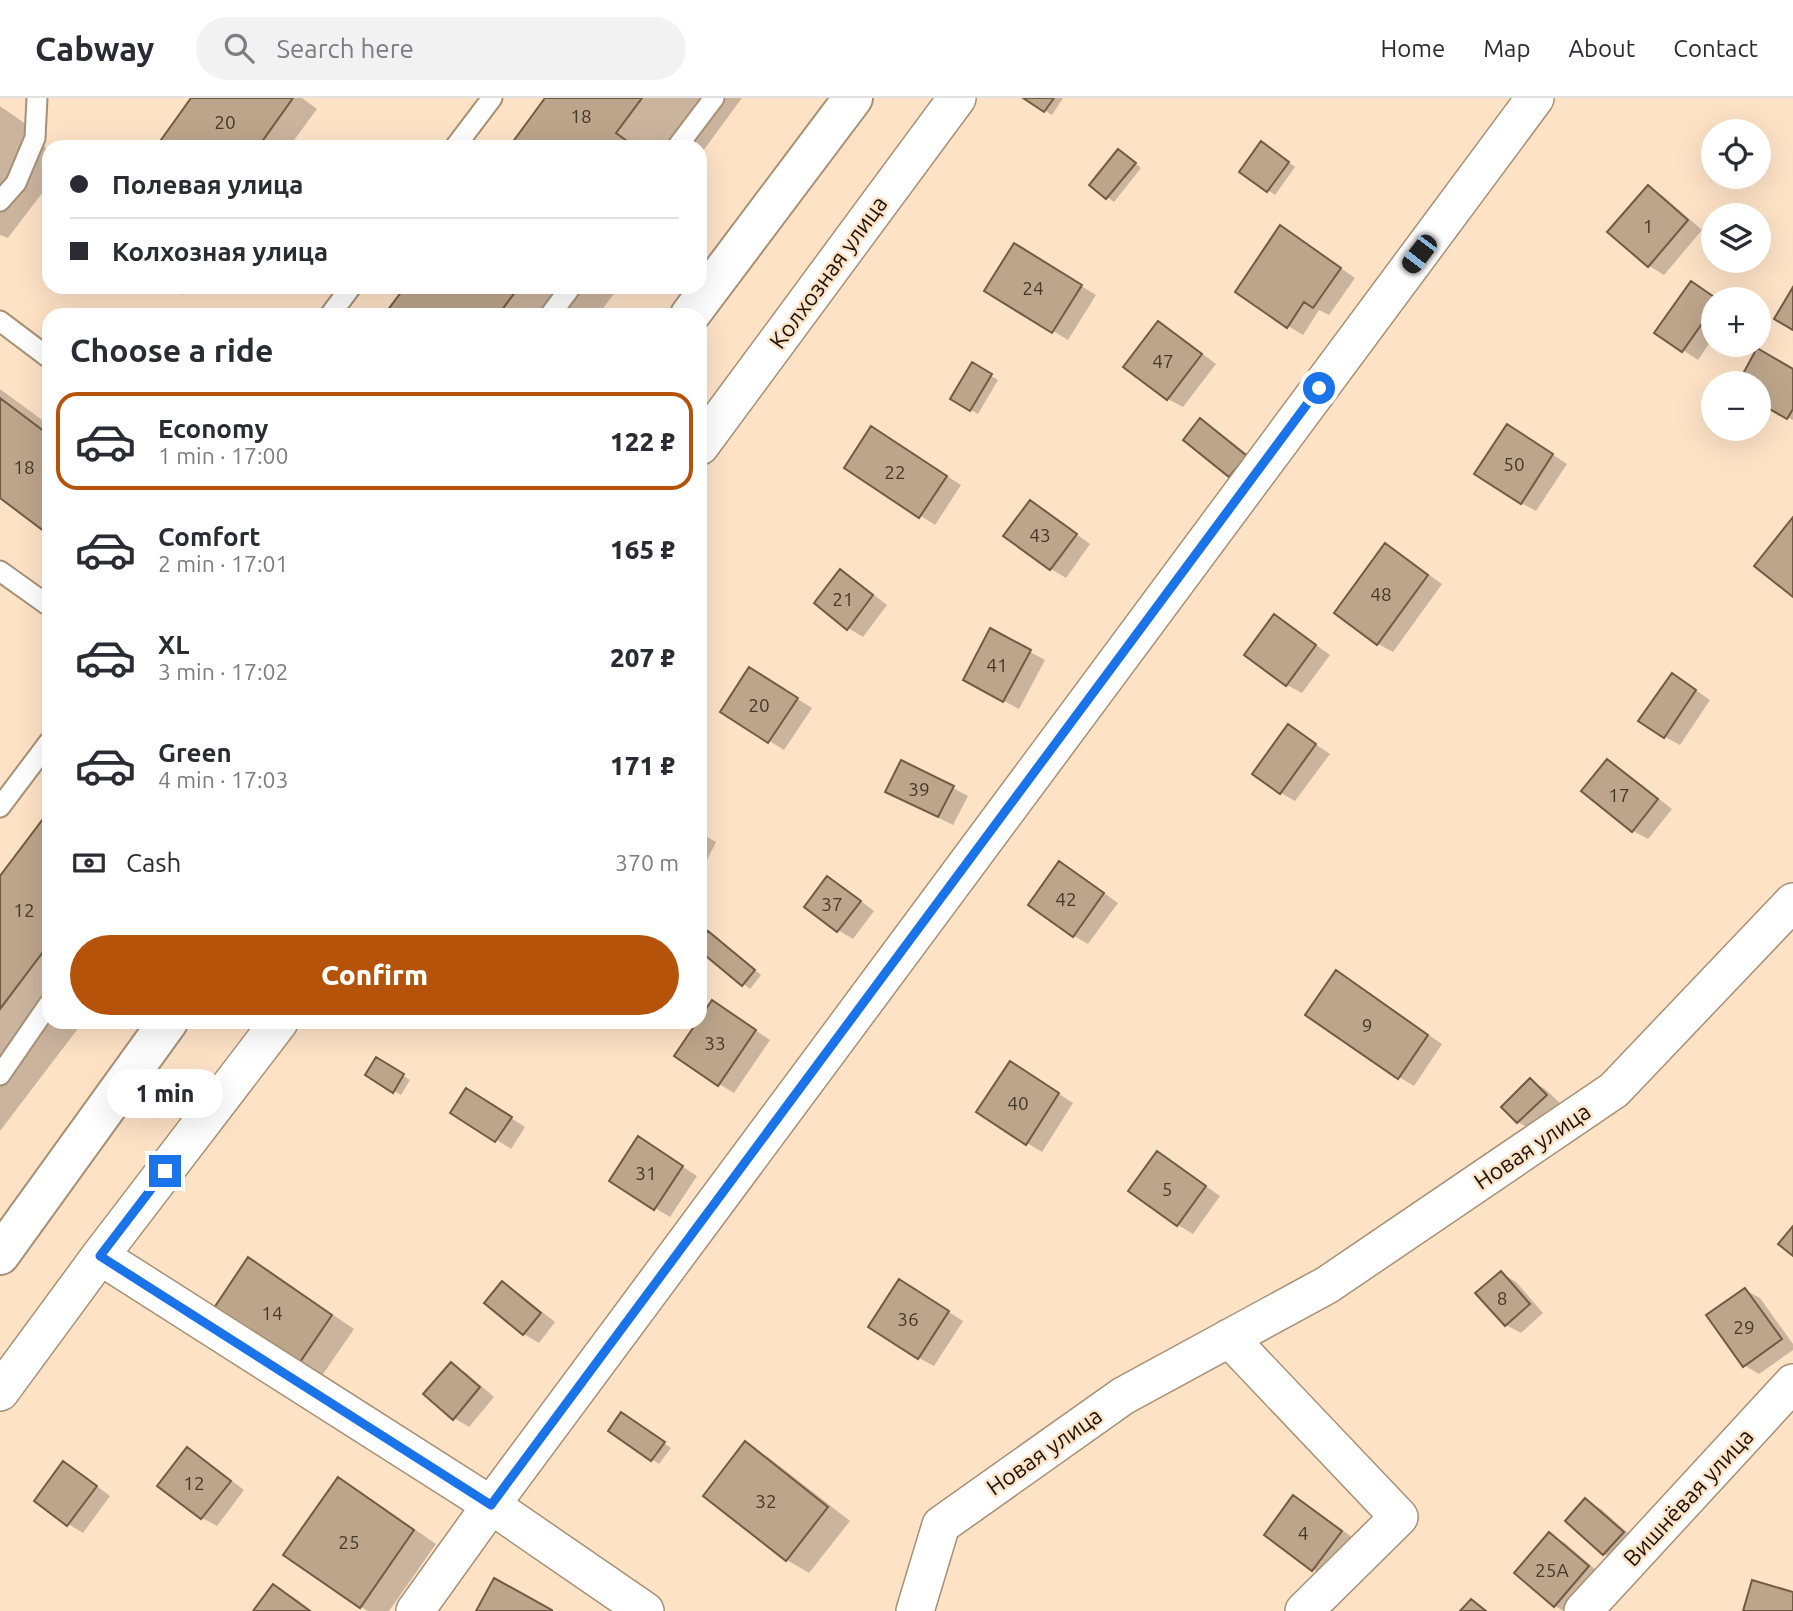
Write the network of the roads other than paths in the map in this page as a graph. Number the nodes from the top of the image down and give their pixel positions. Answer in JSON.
{"nodes":[{"id":1,"x":37,"y":98,"type":"edge"},
{"id":2,"x":492,"y":98,"type":"edge"},
{"id":3,"x":714,"y":98,"type":"edge"},
{"id":4,"x":852,"y":98,"type":"edge"},
{"id":5,"x":957,"y":98,"type":"edge"},
{"id":6,"x":1535,"y":98,"type":"edge"},
{"id":7,"x":460,"y":140,"type":"edge"},
{"id":8,"x":682,"y":140,"type":"edge"},
{"id":9,"x":0,"y":201,"type":"edge"},
{"id":10,"x":707,"y":292,"type":"edge"},
{"id":11,"x":0,"y":321,"type":"edge"},
{"id":12,"x":42,"y":353,"type":"edge"},
{"id":13,"x":707,"y":437,"type":"edge"},
{"id":14,"x":0,"y":571,"type":"edge"},
{"id":15,"x":42,"y":602,"type":"edge"},
{"id":16,"x":42,"y":750,"type":"edge"},
{"id":17,"x":0,"y":807,"type":"edge"},
{"id":18,"x":1793,"y":902,"type":"edge"},
{"id":19,"x":42,"y":1014,"type":"edge"},
{"id":20,"x":163,"y":1029,"type":"edge"},
{"id":21,"x":274,"y":1029,"type":"edge"},
{"id":22,"x":0,"y":1076,"type":"edge"},
{"id":23,"x":0,"y":1255,"type":"edge"},
{"id":24,"x":100,"y":1256,"type":"junction"},
{"id":25,"x":1229,"y":1338,"type":"junction"},
{"id":26,"x":1793,"y":1383,"type":"edge"},
{"id":27,"x":0,"y":1392,"type":"edge"},
{"id":28,"x":491,"y":1505,"type":"junction"},
{"id":29,"x":415,"y":1611,"type":"edge"},
{"id":30,"x":645,"y":1611,"type":"edge"},
{"id":31,"x":915,"y":1611,"type":"edge"},
{"id":32,"x":1304,"y":1611,"type":"edge"},
{"id":33,"x":1583,"y":1611,"type":"edge"}],
"edges":[{"from":1,"to":9,"type":"lane"},
{"from":2,"to":7,"type":"lane"},
{"from":3,"to":8,"type":"lane"},
{"from":4,"to":10,"type":"street"},
{"from":5,"to":13,"type":"street","name":"Колхозная улица"},
{"from":6,"to":28,"type":"street"},
{"from":11,"to":12,"type":"lane"},
{"from":14,"to":15,"type":"lane"},
{"from":16,"to":17,"type":"lane"},
{"from":18,"to":25,"type":"street","name":"Новая улица"},
{"from":19,"to":22,"type":"lane"},
{"from":20,"to":23,"type":"street"},
{"from":21,"to":24,"type":"street"},
{"from":24,"to":27,"type":"street"},
{"from":24,"to":28,"type":"street"},
{"from":25,"to":31,"type":"street","name":"Новая улица"},
{"from":25,"to":32,"type":"street"},
{"from":26,"to":33,"type":"street","name":"Вишнёвая улица"},
{"from":28,"to":29,"type":"street"},
{"from":28,"to":30,"type":"street"}]}
